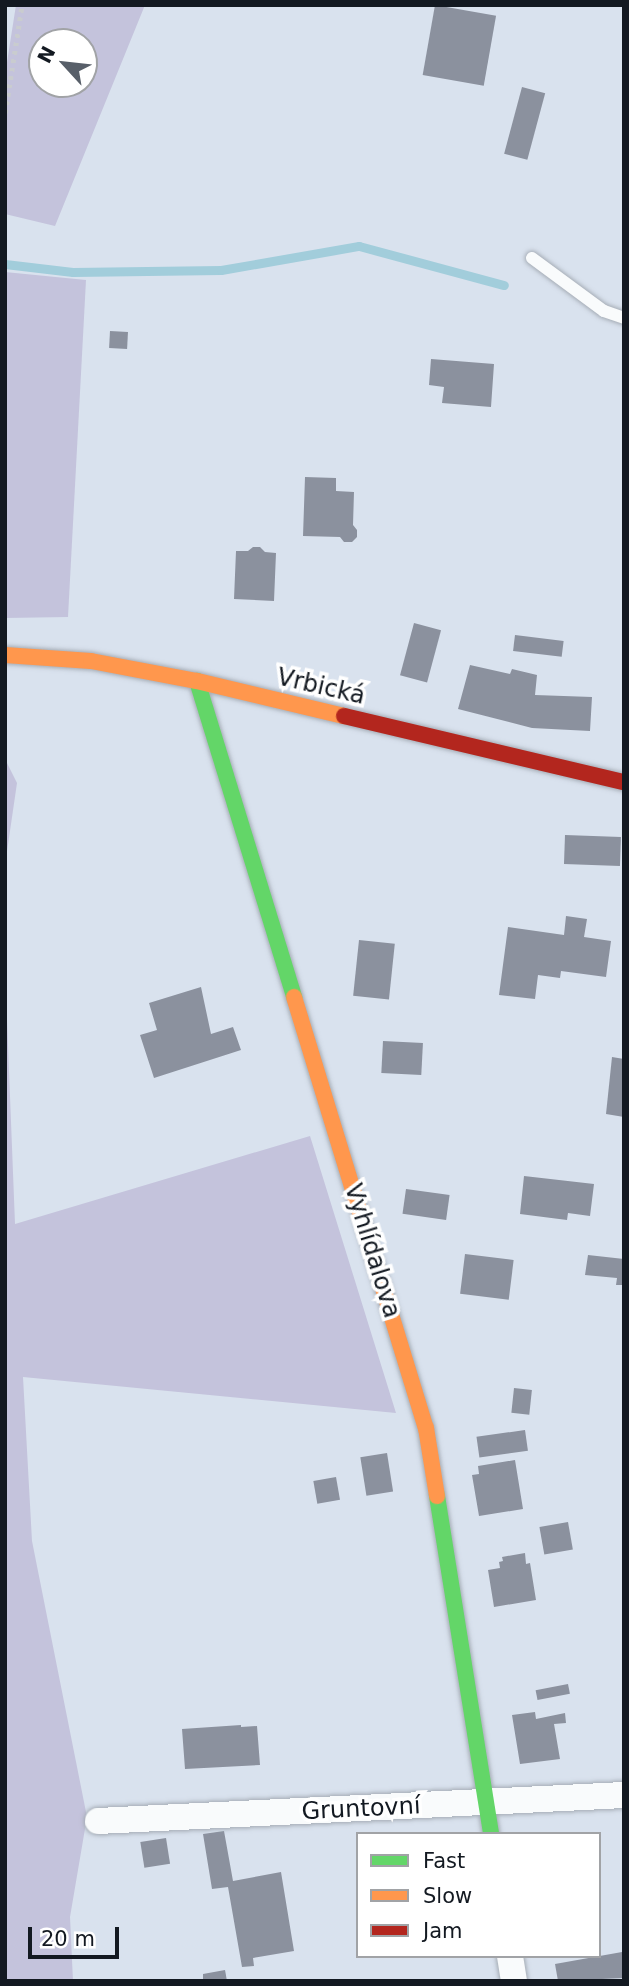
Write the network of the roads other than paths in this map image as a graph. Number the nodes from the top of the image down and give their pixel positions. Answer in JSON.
{"nodes":[{"id":1,"x":532,"y":258,"type":"dead end"},
{"id":2,"x":624,"y":318,"type":"edge"},
{"id":3,"x":5,"y":655,"type":"edge"},
{"id":4,"x":197,"y":681,"type":"junction"},
{"id":5,"x":624,"y":782,"type":"edge"},
{"id":6,"x":624,"y":1794,"type":"edge"},
{"id":7,"x":486,"y":1803,"type":"junction"},
{"id":8,"x":99,"y":1821,"type":"dead end"},
{"id":9,"x":491,"y":1832,"type":"edge"},
{"id":10,"x":510,"y":1958,"type":"edge"},
{"id":11,"x":514,"y":1981,"type":"edge"}],
"edges":[{"from":1,"to":2,"type":"lane"},
{"from":3,"to":4,"type":"street","name":"Vrbická"},
{"from":4,"to":5,"type":"street","name":"Vrbická"},
{"from":4,"to":7,"type":"street","name":"Vyhlídalova"},
{"from":6,"to":7,"type":"street","name":"Gruntovní"},
{"from":7,"to":8,"type":"street","name":"Gruntovní"},
{"from":7,"to":9,"type":"street","name":"Vyhlídalova"},
{"from":10,"to":11,"type":"street"}]}
